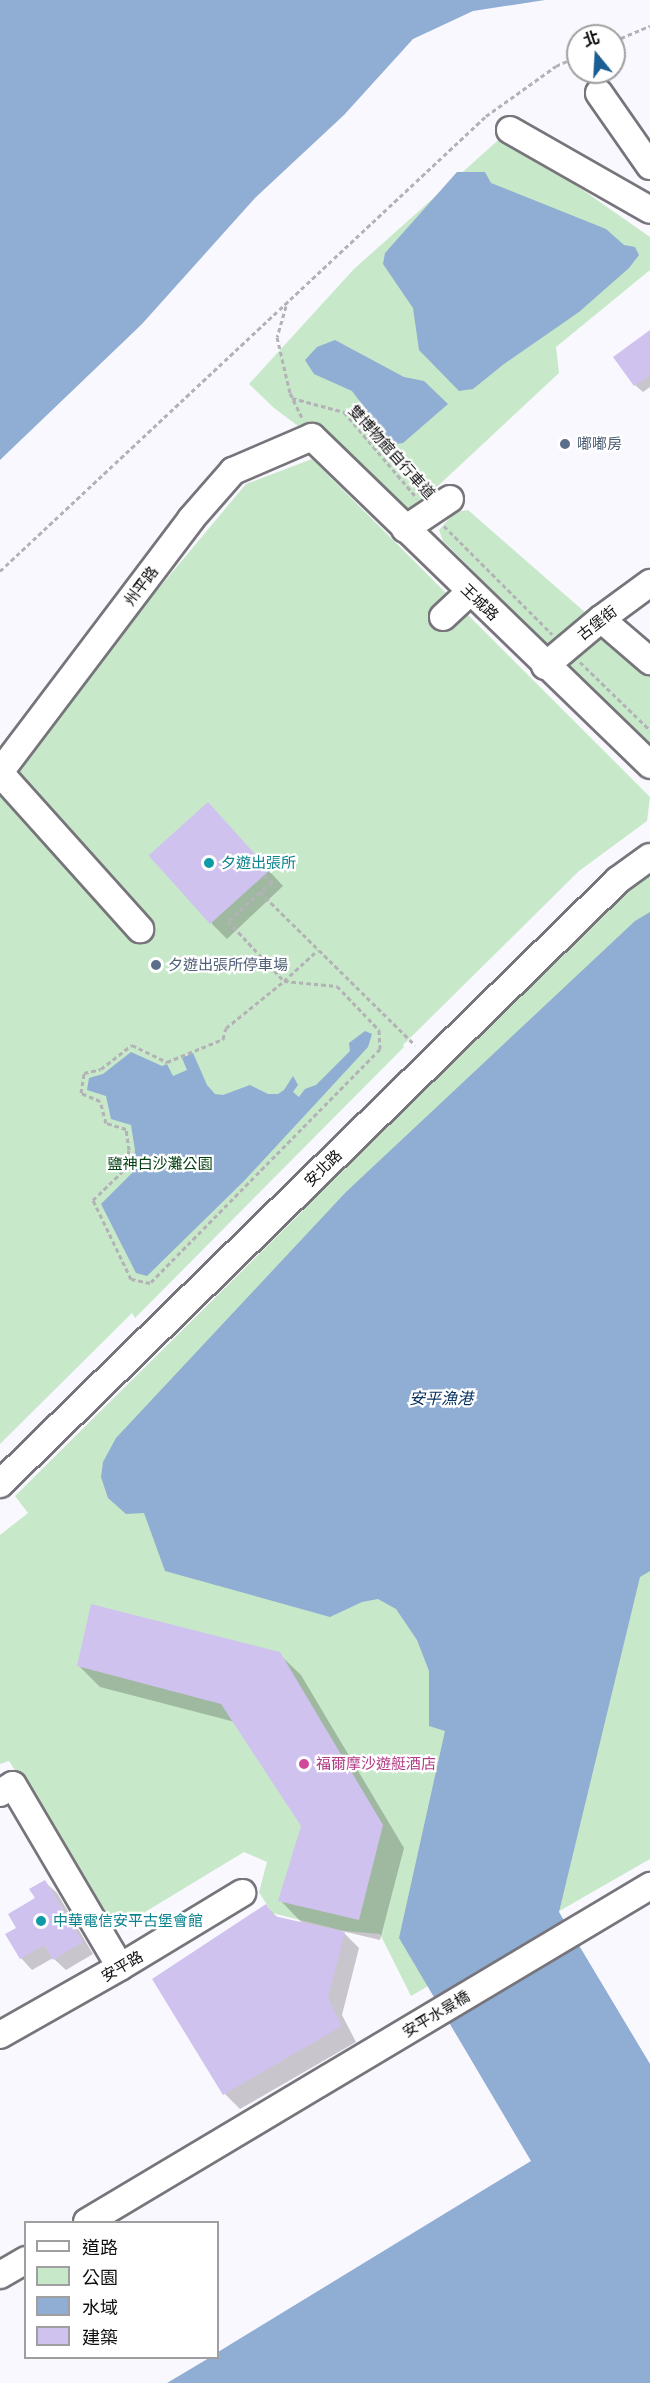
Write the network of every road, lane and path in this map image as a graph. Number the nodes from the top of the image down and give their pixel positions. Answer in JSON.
{"nodes":[{"id":1,"x":650,"y":26,"type":"edge"},
{"id":2,"x":626,"y":36,"type":"edge"},
{"id":3,"x":566,"y":61,"type":"edge"},
{"id":4,"x":599,"y":93,"type":"dead end"},
{"id":5,"x":510,"y":130,"type":"dead end"},
{"id":6,"x":650,"y":166,"type":"edge"},
{"id":7,"x":650,"y":210,"type":"edge"},
{"id":8,"x":287,"y":304,"type":"junction"},
{"id":9,"x":312,"y":437,"type":"joint"},
{"id":10,"x":440,"y":505,"type":"junction"},
{"id":11,"x":405,"y":529,"type":"junction"},
{"id":12,"x":0,"y":571,"type":"edge"},
{"id":13,"x":650,"y":583,"type":"edge"},
{"id":14,"x":470,"y":592,"type":"junction"},
{"id":15,"x":443,"y":616,"type":"dead end"},
{"id":16,"x":601,"y":619,"type":"junction"},
{"id":17,"x":566,"y":648,"type":"junction"},
{"id":18,"x":650,"y":661,"type":"edge"},
{"id":19,"x":545,"y":666,"type":"junction"},
{"id":20,"x":650,"y":730,"type":"edge"},
{"id":21,"x":650,"y":765,"type":"edge"},
{"id":22,"x":0,"y":772,"type":"edge"},
{"id":23,"x":650,"y":857,"type":"edge"},
{"id":24,"x":264,"y":875,"type":"dead end"},
{"id":25,"x":260,"y":892,"type":"junction"},
{"id":26,"x":140,"y":929,"type":"dead end"},
{"id":27,"x":318,"y":950,"type":"junction"},
{"id":28,"x":284,"y":981,"type":"junction"},
{"id":29,"x":415,"y":1046,"type":"dead end"},
{"id":30,"x":0,"y":1484,"type":"edge"},
{"id":31,"x":0,"y":1793,"type":"edge"},
{"id":32,"x":650,"y":1886,"type":"edge"},
{"id":33,"x":242,"y":1893,"type":"dead end"},
{"id":34,"x":120,"y":1967,"type":"junction"},
{"id":35,"x":0,"y":2035,"type":"edge"},
{"id":36,"x":90,"y":2221,"type":"edge"},
{"id":37,"x":24,"y":2261,"type":"edge"},
{"id":38,"x":0,"y":2275,"type":"edge"}],
"edges":[{"from":1,"to":2,"type":"path"},
{"from":3,"to":8,"type":"path","name":"雙博物館自行車道"},
{"from":4,"to":6,"type":"street"},
{"from":5,"to":7,"type":"street"},
{"from":8,"to":10,"type":"path","name":"雙博物館自行車道"},
{"from":8,"to":12,"type":"path"},
{"from":9,"to":11,"type":"street","name":"王城路"},
{"from":9,"to":22,"type":"street","name":"州平路"},
{"from":10,"to":11,"type":"street"},
{"from":10,"to":17,"type":"path","name":"雙博物館自行車道"},
{"from":11,"to":14,"type":"street","name":"王城路"},
{"from":13,"to":16,"type":"street","name":"古堡街"},
{"from":14,"to":15,"type":"street"},
{"from":14,"to":19,"type":"street","name":"王城路"},
{"from":16,"to":17,"type":"street","name":"古堡街"},
{"from":16,"to":18,"type":"street"},
{"from":17,"to":19,"type":"street","name":"古堡街"},
{"from":17,"to":20,"type":"path","name":"雙博物館自行車道"},
{"from":19,"to":21,"type":"street","name":"王城路"},
{"from":22,"to":26,"type":"street"},
{"from":23,"to":30,"type":"street","name":"安北路"},
{"from":24,"to":25,"type":"path"},
{"from":25,"to":27,"type":"path"},
{"from":25,"to":28,"type":"path"},
{"from":27,"to":28,"type":"path"},
{"from":27,"to":29,"type":"path"},
{"from":28,"to":28,"type":"path"},
{"from":31,"to":34,"type":"street"},
{"from":32,"to":36,"type":"street","name":"安平水景橋"},
{"from":33,"to":34,"type":"street","name":"安平路"},
{"from":34,"to":35,"type":"street","name":"安平路"},
{"from":37,"to":38,"type":"street"}]}
